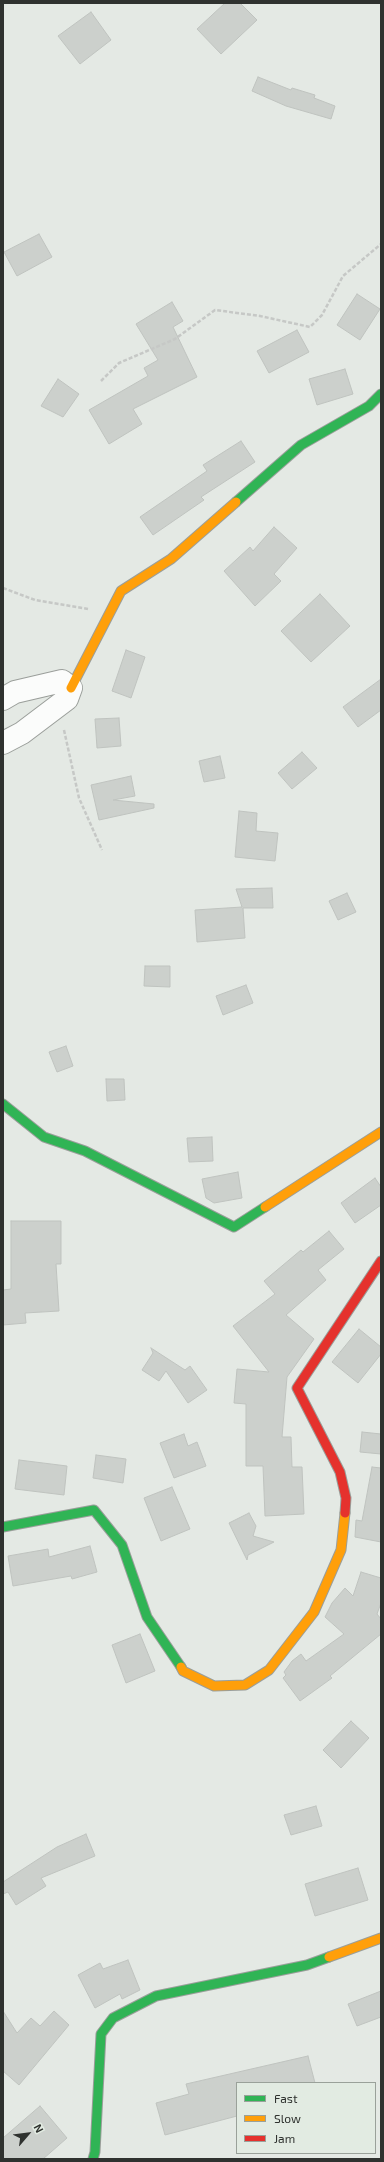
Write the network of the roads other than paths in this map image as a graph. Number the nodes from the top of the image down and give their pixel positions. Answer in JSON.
{"nodes":[{"id":1,"x":381,"y":394,"type":"edge"},
{"id":2,"x":71,"y":688,"type":"junction"},
{"id":3,"x":3,"y":699,"type":"edge"},
{"id":4,"x":3,"y":744,"type":"edge"},
{"id":5,"x":3,"y":1104,"type":"edge"},
{"id":6,"x":381,"y":1132,"type":"edge"},
{"id":7,"x":381,"y":1261,"type":"edge"},
{"id":8,"x":3,"y":1527,"type":"edge"},
{"id":9,"x":381,"y":1938,"type":"edge"},
{"id":10,"x":93,"y":2159,"type":"edge"}],
"edges":[{"from":1,"to":2,"type":"street"},
{"from":2,"to":3,"type":"street"},
{"from":2,"to":4,"type":"street"},
{"from":5,"to":6,"type":"street"},
{"from":7,"to":8,"type":"street"},
{"from":9,"to":10,"type":"street"}]}
